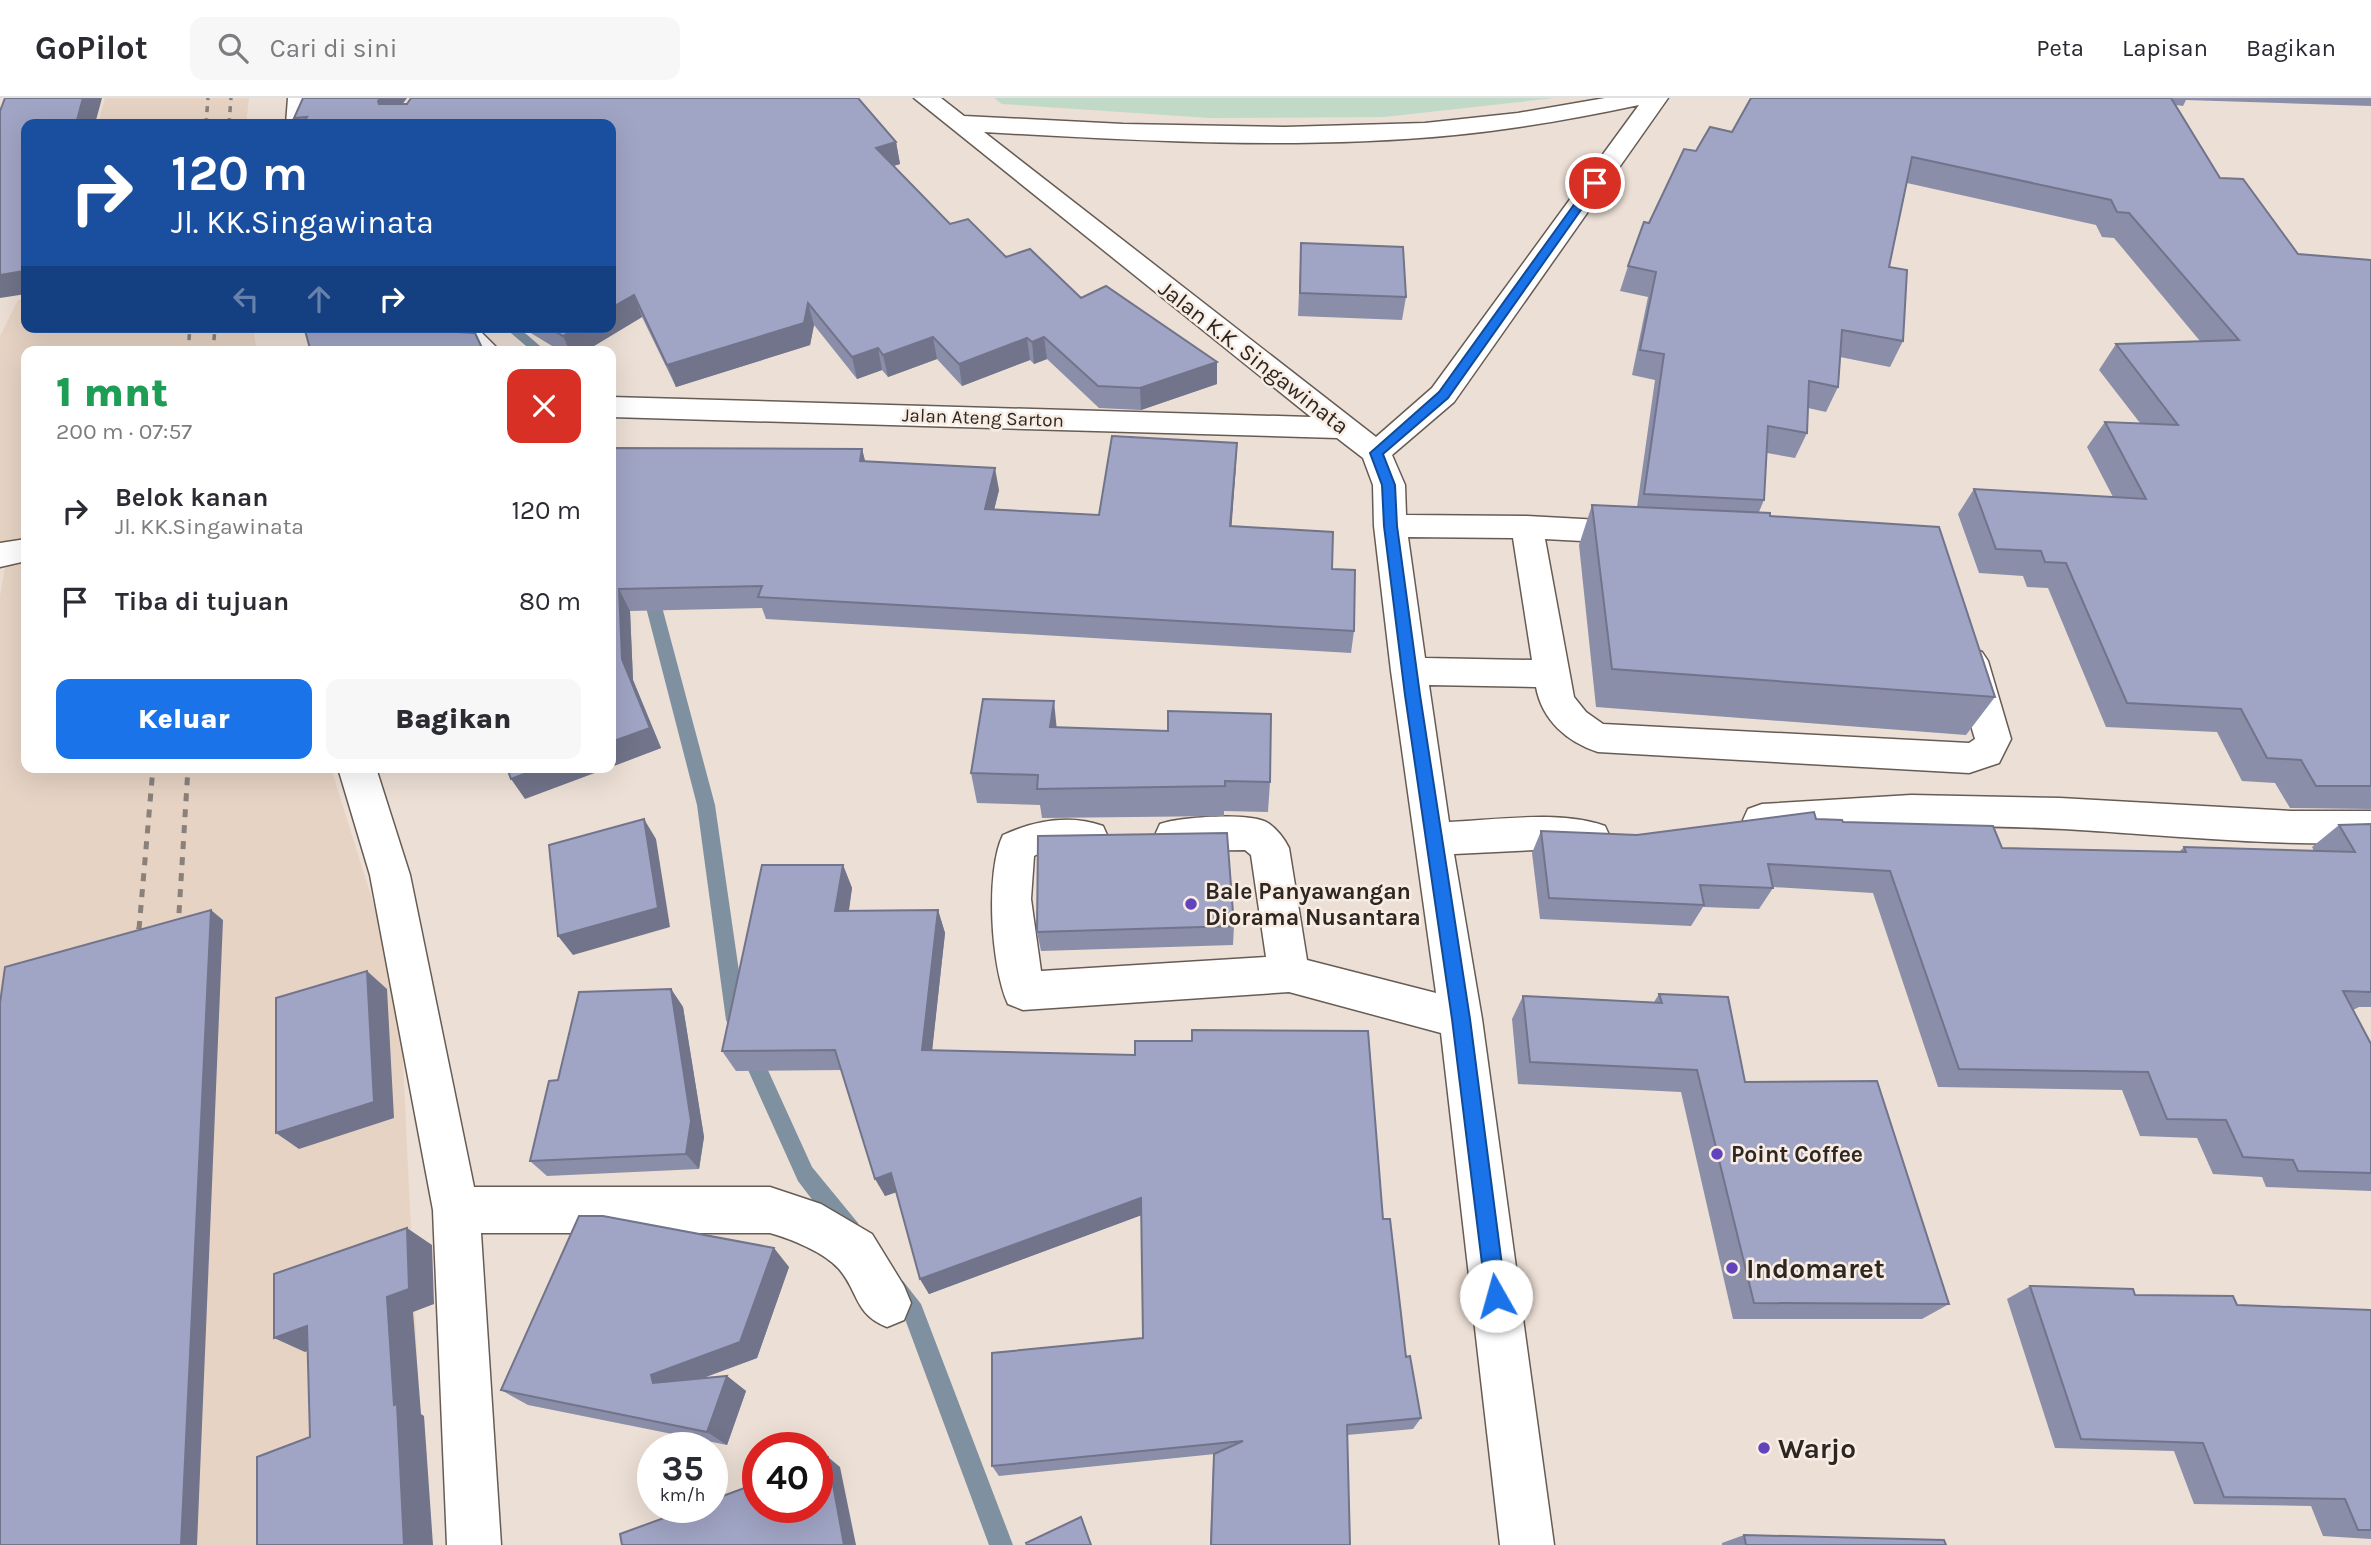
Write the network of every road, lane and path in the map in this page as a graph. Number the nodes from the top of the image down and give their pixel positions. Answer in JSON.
{"nodes":[{"id":1,"x":300,"y":98,"type":"edge"},
{"id":2,"x":926,"y":98,"type":"edge"},
{"id":3,"x":1640,"y":98,"type":"edge"},
{"id":4,"x":1656,"y":98,"type":"edge"},
{"id":5,"x":299,"y":119,"type":"edge"},
{"id":6,"x":960,"y":123,"type":"junction"},
{"id":7,"x":466,"y":333,"type":"edge"},
{"id":8,"x":480,"y":346,"type":"edge"},
{"id":9,"x":618,"y":407,"type":"edge"},
{"id":10,"x":1342,"y":428,"type":"junction"},
{"id":11,"x":1376,"y":453,"type":"junction"},
{"id":12,"x":1390,"y":526,"type":"junction"},
{"id":13,"x":1527,"y":527,"type":"junction"},
{"id":14,"x":1666,"y":535,"type":"edge"},
{"id":15,"x":21,"y":551,"type":"edge"},
{"id":16,"x":0,"y":555,"type":"edge"},
{"id":17,"x":1961,"y":634,"type":"edge"},
{"id":18,"x":1409,"y":671,"type":"junction"},
{"id":19,"x":1552,"y":674,"type":"junction"},
{"id":20,"x":359,"y":773,"type":"edge"},
{"id":21,"x":1730,"y":825,"type":"edge"},
{"id":22,"x":2371,"y":827,"type":"edge"},
{"id":23,"x":1626,"y":838,"type":"edge"},
{"id":24,"x":1432,"y":839,"type":"junction"},
{"id":25,"x":1289,"y":974,"type":"junction"},
{"id":26,"x":1461,"y":1019,"type":"junction"},
{"id":27,"x":456,"y":1210,"type":"junction"},
{"id":28,"x":887,"y":1303,"type":"dead end"},
{"id":29,"x":474,"y":1545,"type":"edge"},
{"id":30,"x":1528,"y":1545,"type":"edge"}],
"edges":[{"from":1,"to":5,"type":"street"},
{"from":2,"to":6,"type":"street","name":"Jalan K.K. Singawinata"},
{"from":3,"to":6,"type":"street"},
{"from":4,"to":11,"type":"street"},
{"from":6,"to":10,"type":"street","name":"Jalan K.K. Singawinata"},
{"from":7,"to":8,"type":"street"},
{"from":9,"to":10,"type":"street","name":"Jalan Ateng Sarton"},
{"from":10,"to":11,"type":"street","name":"Jalan K.K. Singawinata"},
{"from":11,"to":12,"type":"street"},
{"from":12,"to":13,"type":"street"},
{"from":12,"to":18,"type":"street"},
{"from":13,"to":14,"type":"street"},
{"from":13,"to":19,"type":"street"},
{"from":15,"to":16,"type":"street"},
{"from":17,"to":19,"type":"street"},
{"from":18,"to":19,"type":"street"},
{"from":18,"to":24,"type":"street"},
{"from":20,"to":27,"type":"street"},
{"from":21,"to":22,"type":"street"},
{"from":23,"to":24,"type":"street"},
{"from":24,"to":26,"type":"street"},
{"from":25,"to":25,"type":"street"},
{"from":25,"to":26,"type":"street"},
{"from":26,"to":30,"type":"street"},
{"from":27,"to":28,"type":"street"},
{"from":27,"to":29,"type":"street"}]}
